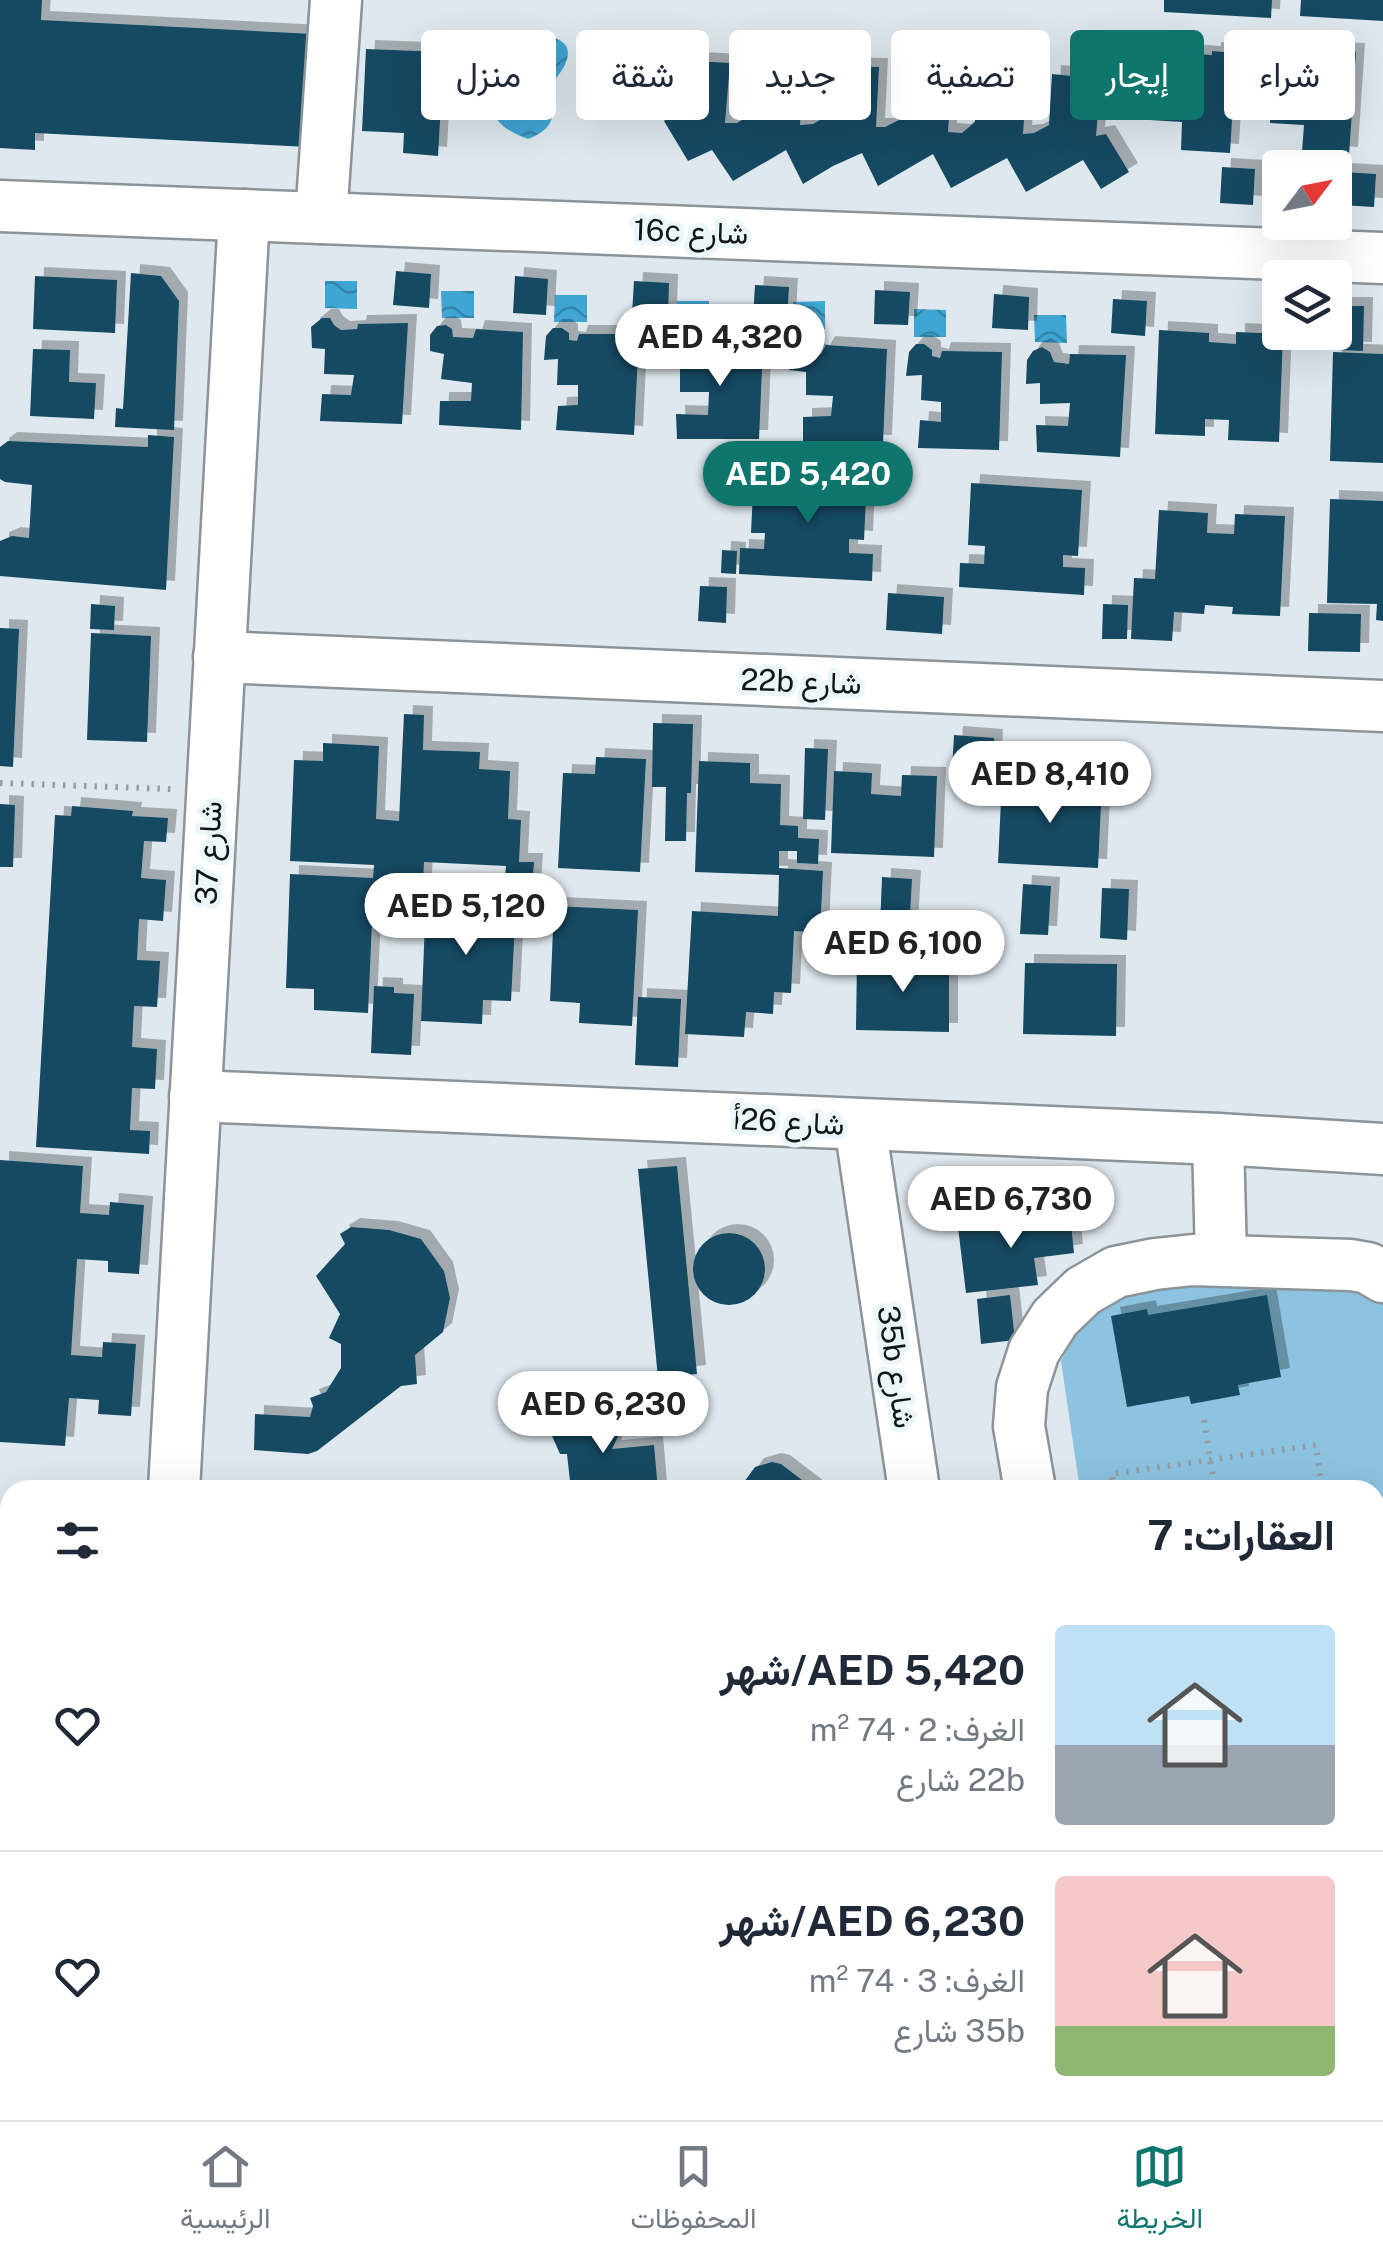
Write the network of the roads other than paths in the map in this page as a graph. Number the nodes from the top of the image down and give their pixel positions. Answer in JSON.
{"nodes":[{"id":1,"x":336,"y":0,"type":"edge"},
{"id":2,"x":0,"y":206,"type":"edge"},
{"id":3,"x":244,"y":215,"type":"junction"},
{"id":4,"x":320,"y":218,"type":"junction"},
{"id":5,"x":1383,"y":258,"type":"edge"},
{"id":6,"x":219,"y":656,"type":"junction"},
{"id":7,"x":1383,"y":706,"type":"edge"},
{"id":8,"x":195,"y":1096,"type":"junction"},
{"id":9,"x":860,"y":1125,"type":"junction"},
{"id":10,"x":1218,"y":1139,"type":"junction"},
{"id":11,"x":1383,"y":1148,"type":"edge"},
{"id":12,"x":1220,"y":1259,"type":"junction"},
{"id":13,"x":1383,"y":1277,"type":"edge"},
{"id":14,"x":175,"y":1480,"type":"edge"},
{"id":15,"x":913,"y":1480,"type":"edge"},
{"id":16,"x":1028,"y":1480,"type":"edge"}],
"edges":[{"from":1,"to":4,"type":"street"},
{"from":2,"to":3,"type":"street","name":"16c شارع"},
{"from":3,"to":4,"type":"street","name":"16c شارع"},
{"from":3,"to":6,"type":"street","name":"شارع 37"},
{"from":4,"to":5,"type":"street","name":"16c شارع"},
{"from":6,"to":7,"type":"street","name":"22b شارع"},
{"from":6,"to":8,"type":"street","name":"شارع 37"},
{"from":8,"to":9,"type":"street","name":"شارع 26أ"},
{"from":8,"to":14,"type":"street","name":"شارع 37"},
{"from":9,"to":10,"type":"street","name":"شارع 26أ"},
{"from":9,"to":15,"type":"street","name":"35b شارع"},
{"from":10,"to":11,"type":"street","name":"شارع 26أ"},
{"from":10,"to":12,"type":"street"},
{"from":12,"to":13,"type":"street"},
{"from":12,"to":16,"type":"street"}]}
